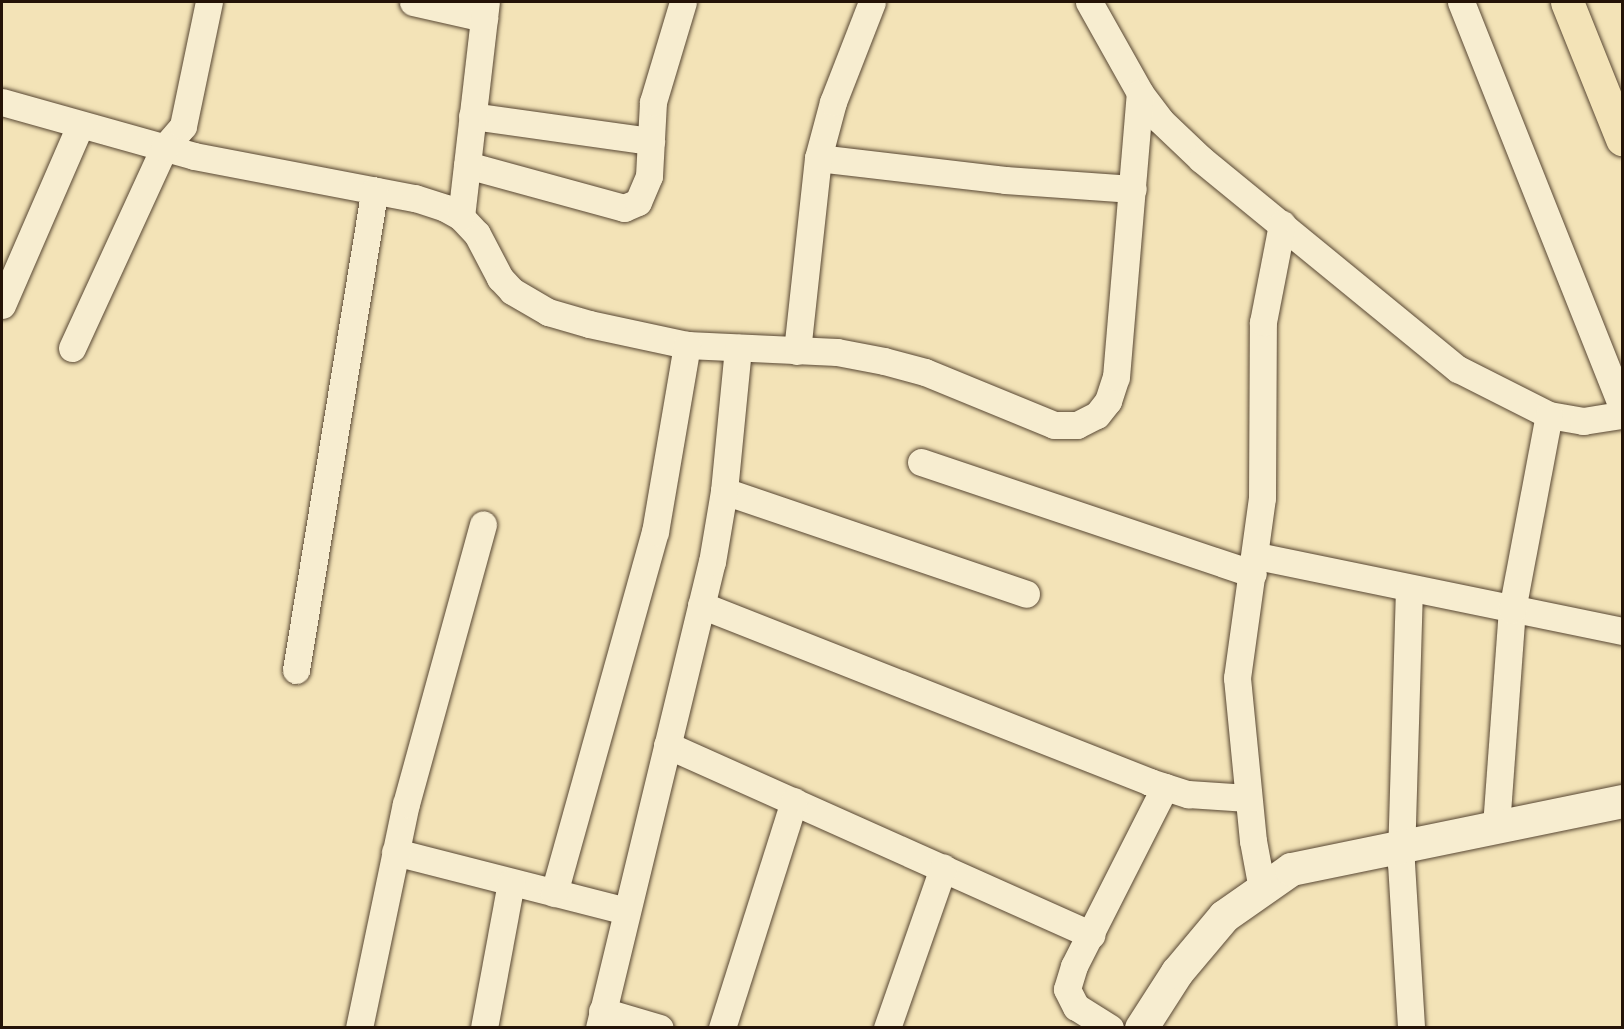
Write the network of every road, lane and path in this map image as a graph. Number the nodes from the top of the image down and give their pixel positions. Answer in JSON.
{"nodes":[{"id":1,"x":209,"y":2,"type":"edge"},
{"id":2,"x":413,"y":2,"type":"edge"},
{"id":3,"x":683,"y":2,"type":"edge"},
{"id":4,"x":872,"y":2,"type":"edge"},
{"id":5,"x":1089,"y":2,"type":"edge"},
{"id":6,"x":1461,"y":2,"type":"edge"},
{"id":7,"x":1567,"y":2,"type":"edge"},
{"id":8,"x":1591,"y":2,"type":"edge"},
{"id":9,"x":485,"y":10,"type":"edge"},
{"id":10,"x":1623,"y":80,"type":"edge"},
{"id":11,"x":1140,"y":93,"type":"junction"},
{"id":12,"x":2,"y":102,"type":"edge"},
{"id":13,"x":472,"y":116,"type":"junction"},
{"id":14,"x":80,"y":126,"type":"junction"},
{"id":15,"x":1623,"y":139,"type":"edge"},
{"id":16,"x":651,"y":141,"type":"junction"},
{"id":17,"x":164,"y":148,"type":"junction"},
{"id":18,"x":818,"y":158,"type":"junction"},
{"id":19,"x":467,"y":165,"type":"junction"},
{"id":20,"x":1132,"y":189,"type":"junction"},
{"id":21,"x":375,"y":190,"type":"junction"},
{"id":22,"x":461,"y":217,"type":"junction"},
{"id":23,"x":1282,"y":224,"type":"junction"},
{"id":24,"x":2,"y":305,"type":"edge"},
{"id":25,"x":687,"y":345,"type":"junction"},
{"id":26,"x":72,"y":348,"type":"dead end"},
{"id":27,"x":738,"y":348,"type":"junction"},
{"id":28,"x":797,"y":351,"type":"junction"},
{"id":29,"x":1623,"y":406,"type":"edge"},
{"id":30,"x":1549,"y":415,"type":"junction"},
{"id":31,"x":1623,"y":415,"type":"edge"},
{"id":32,"x":921,"y":462,"type":"dead end"},
{"id":33,"x":724,"y":491,"type":"junction"},
{"id":34,"x":483,"y":524,"type":"dead end"},
{"id":35,"x":1255,"y":565,"type":"junction"},
{"id":36,"x":1409,"y":588,"type":"junction"},
{"id":37,"x":1026,"y":594,"type":"dead end"},
{"id":38,"x":701,"y":605,"type":"junction"},
{"id":39,"x":1512,"y":610,"type":"junction"},
{"id":40,"x":1623,"y":631,"type":"edge"},
{"id":41,"x":296,"y":670,"type":"dead end"},
{"id":42,"x":667,"y":745,"type":"junction"},
{"id":43,"x":1165,"y":787,"type":"junction"},
{"id":44,"x":1248,"y":798,"type":"junction"},
{"id":45,"x":794,"y":801,"type":"junction"},
{"id":46,"x":1623,"y":801,"type":"edge"},
{"id":47,"x":1496,"y":826,"type":"junction"},
{"id":48,"x":1402,"y":846,"type":"junction"},
{"id":49,"x":395,"y":852,"type":"junction"},
{"id":50,"x":942,"y":868,"type":"junction"},
{"id":51,"x":511,"y":882,"type":"junction"},
{"id":52,"x":1262,"y":889,"type":"junction"},
{"id":53,"x":554,"y":893,"type":"junction"},
{"id":54,"x":626,"y":911,"type":"junction"},
{"id":55,"x":1091,"y":935,"type":"junction"},
{"id":56,"x":601,"y":1019,"type":"edge"},
{"id":57,"x":359,"y":1028,"type":"edge"},
{"id":58,"x":484,"y":1028,"type":"edge"},
{"id":59,"x":660,"y":1028,"type":"edge"},
{"id":60,"x":722,"y":1028,"type":"edge"},
{"id":61,"x":887,"y":1028,"type":"edge"},
{"id":62,"x":1110,"y":1028,"type":"edge"},
{"id":63,"x":1141,"y":1028,"type":"edge"},
{"id":64,"x":1411,"y":1028,"type":"edge"}],
"edges":[{"from":1,"to":17,"type":"street"},
{"from":2,"to":9,"type":"street"},
{"from":3,"to":16,"type":"street"},
{"from":4,"to":18,"type":"street"},
{"from":5,"to":11,"type":"street"},
{"from":6,"to":29,"type":"street"},
{"from":7,"to":15,"type":"main road"},
{"from":8,"to":10,"type":"main road"},
{"from":9,"to":13,"type":"street"},
{"from":11,"to":20,"type":"street"},
{"from":11,"to":23,"type":"street"},
{"from":12,"to":14,"type":"street"},
{"from":13,"to":16,"type":"street"},
{"from":13,"to":19,"type":"street"},
{"from":14,"to":17,"type":"street"},
{"from":14,"to":24,"type":"street"},
{"from":16,"to":19,"type":"street"},
{"from":17,"to":21,"type":"street"},
{"from":17,"to":26,"type":"street"},
{"from":18,"to":20,"type":"street"},
{"from":18,"to":28,"type":"street"},
{"from":19,"to":22,"type":"street"},
{"from":20,"to":28,"type":"street"},
{"from":21,"to":22,"type":"street"},
{"from":21,"to":41,"type":"street"},
{"from":22,"to":25,"type":"street"},
{"from":23,"to":30,"type":"street"},
{"from":23,"to":35,"type":"street"},
{"from":25,"to":27,"type":"street"},
{"from":25,"to":53,"type":"street"},
{"from":27,"to":28,"type":"street"},
{"from":27,"to":33,"type":"street"},
{"from":30,"to":31,"type":"street"},
{"from":30,"to":39,"type":"street"},
{"from":32,"to":35,"type":"street"},
{"from":33,"to":37,"type":"street"},
{"from":33,"to":38,"type":"street"},
{"from":34,"to":49,"type":"street"},
{"from":35,"to":36,"type":"street"},
{"from":35,"to":44,"type":"street"},
{"from":36,"to":39,"type":"street"},
{"from":36,"to":48,"type":"street"},
{"from":38,"to":42,"type":"street"},
{"from":38,"to":43,"type":"street"},
{"from":39,"to":40,"type":"street"},
{"from":39,"to":47,"type":"street"},
{"from":42,"to":45,"type":"street"},
{"from":42,"to":54,"type":"street"},
{"from":43,"to":44,"type":"street"},
{"from":43,"to":55,"type":"street"},
{"from":44,"to":52,"type":"street"},
{"from":45,"to":50,"type":"street"},
{"from":45,"to":60,"type":"street"},
{"from":46,"to":47,"type":"street"},
{"from":47,"to":48,"type":"street"},
{"from":48,"to":52,"type":"street"},
{"from":48,"to":64,"type":"street"},
{"from":49,"to":51,"type":"street"},
{"from":49,"to":57,"type":"street"},
{"from":50,"to":55,"type":"street"},
{"from":50,"to":61,"type":"street"},
{"from":51,"to":53,"type":"street"},
{"from":51,"to":58,"type":"street"},
{"from":52,"to":63,"type":"street"},
{"from":53,"to":54,"type":"street"},
{"from":54,"to":56,"type":"street"},
{"from":55,"to":62,"type":"street"},
{"from":56,"to":59,"type":"street"}]}
